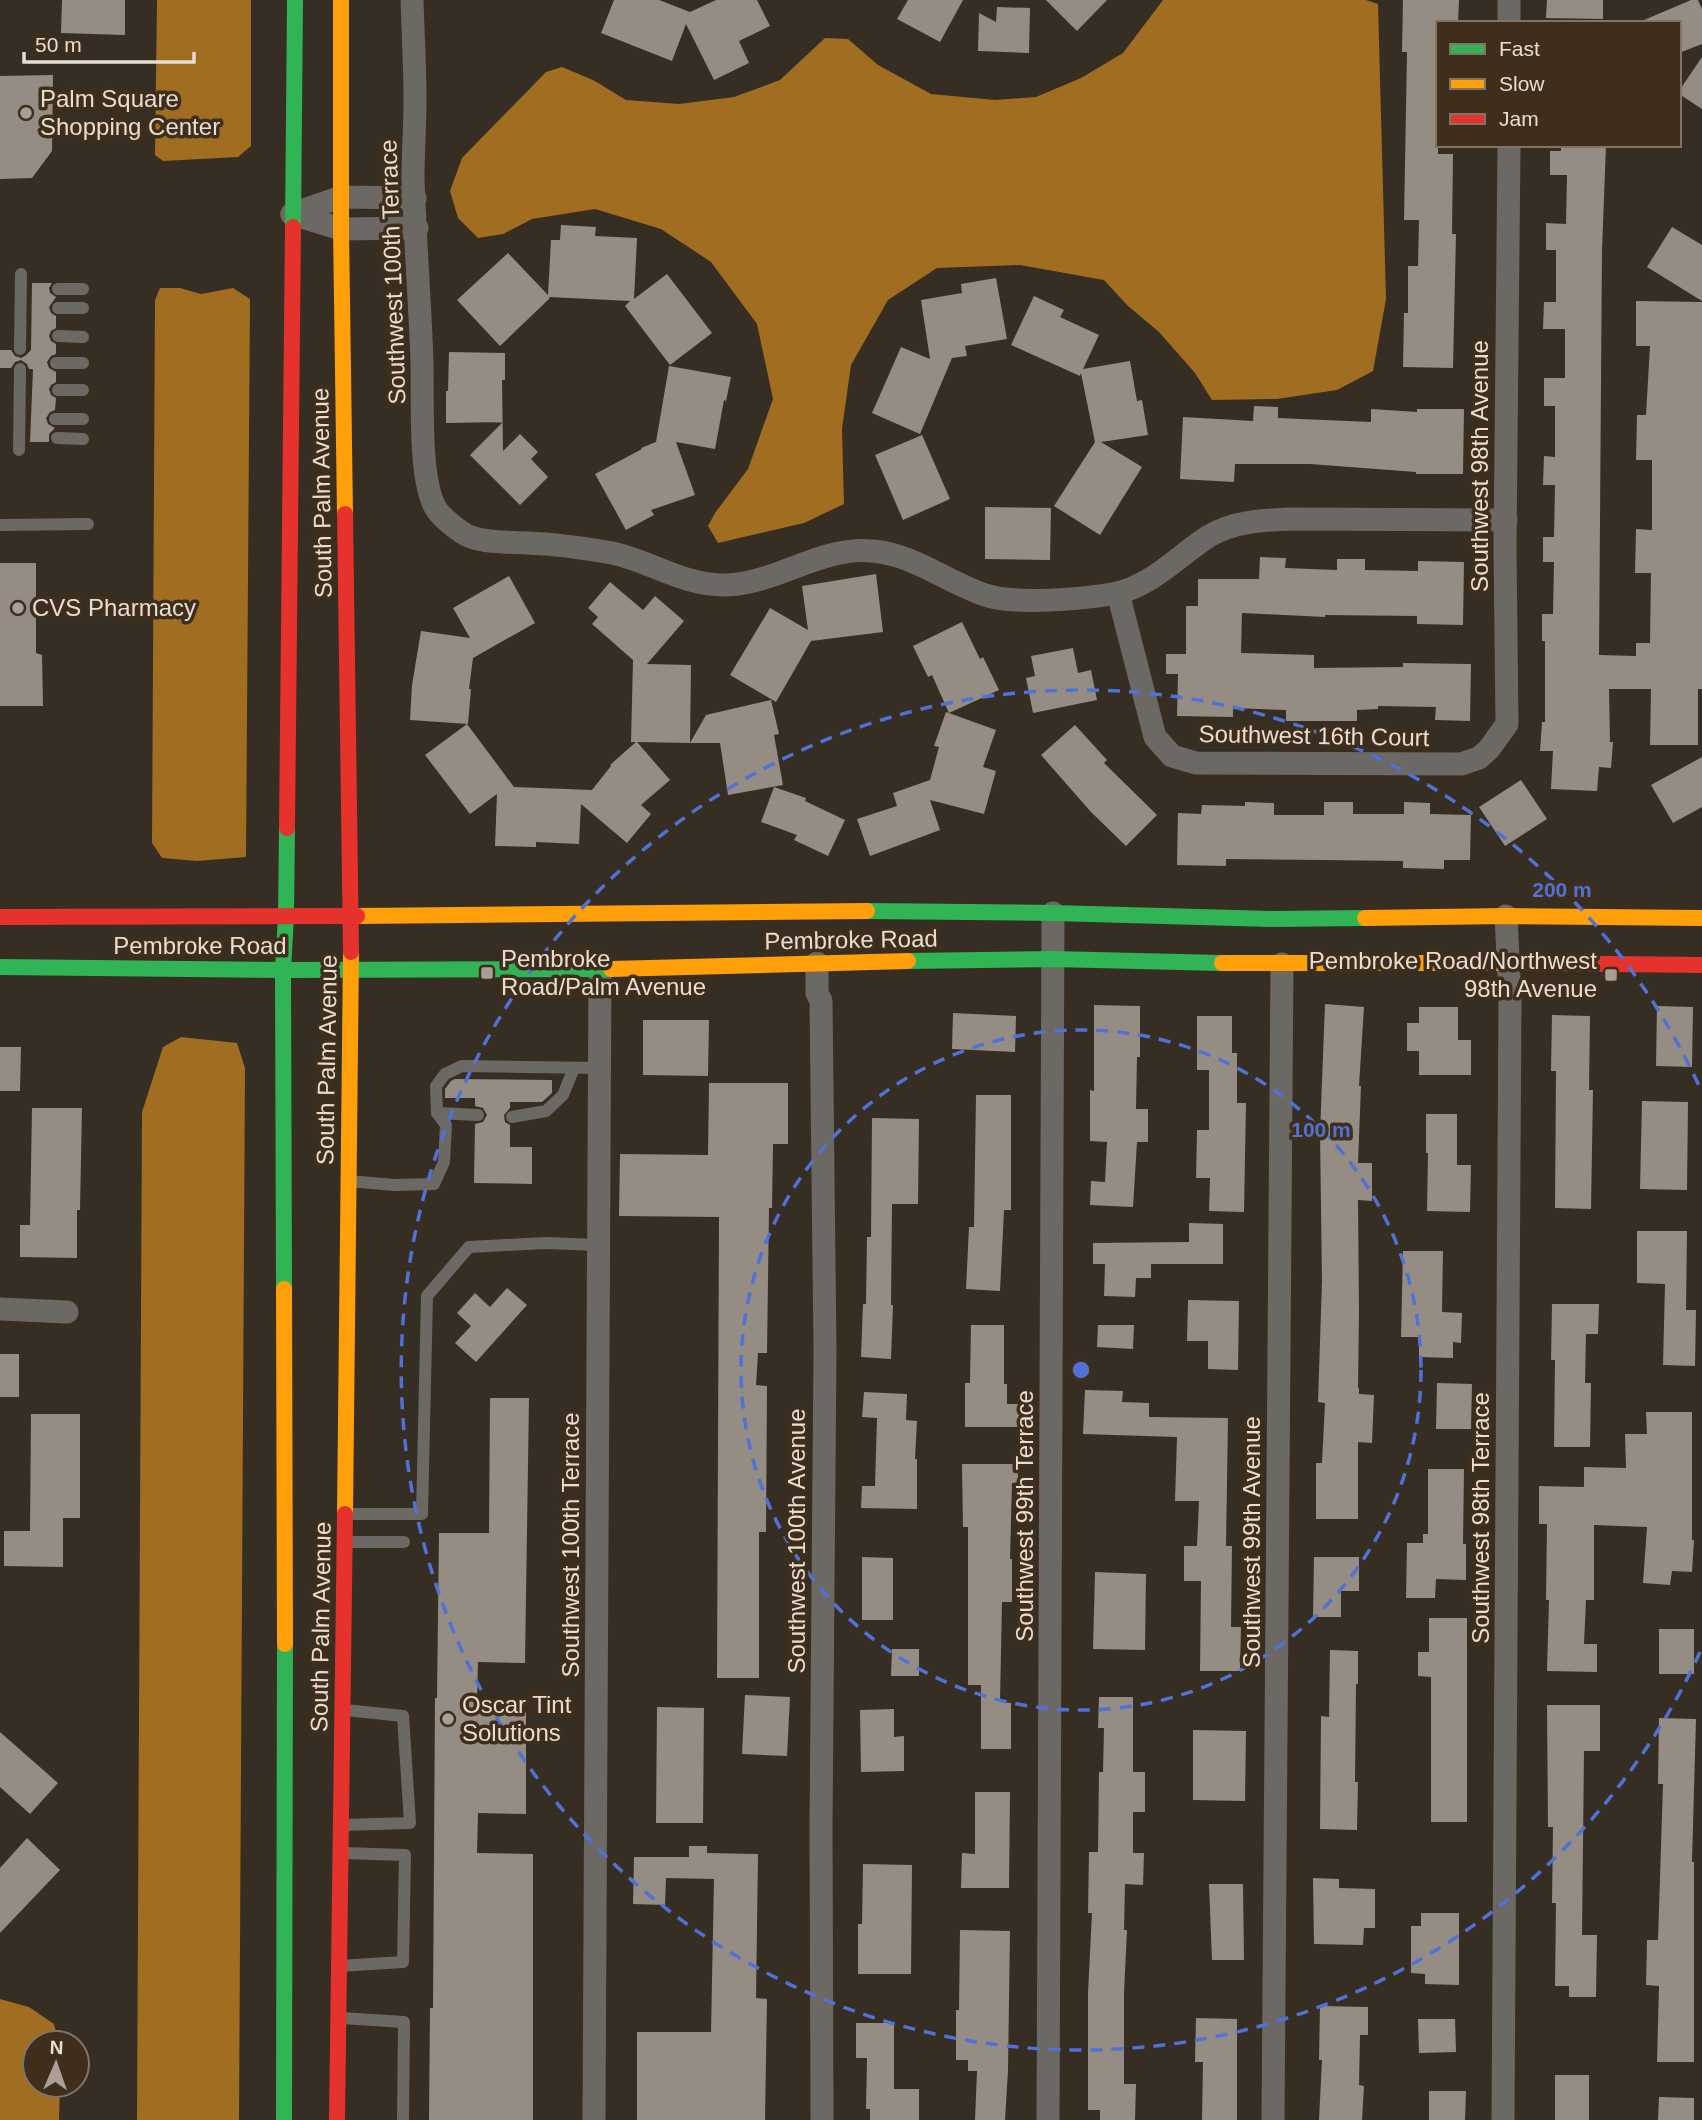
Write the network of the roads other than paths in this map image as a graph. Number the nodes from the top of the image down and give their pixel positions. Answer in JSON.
{"nodes":[{"id":1,"x":295,"y":0,"type":"edge"},
{"id":2,"x":341,"y":0,"type":"edge"},
{"id":3,"x":412,"y":0,"type":"edge"},
{"id":4,"x":1509,"y":0,"type":"edge"},
{"id":5,"x":1509,"y":21,"type":"edge"},
{"id":6,"x":1509,"y":147,"type":"edge"},
{"id":7,"x":341,"y":197,"type":"junction"},
{"id":8,"x":415,"y":198,"type":"junction"},
{"id":9,"x":292,"y":214,"type":"junction"},
{"id":10,"x":417,"y":228,"type":"junction"},
{"id":11,"x":341,"y":229,"type":"junction"},
{"id":12,"x":21,"y":274,"type":"dead end"},
{"id":13,"x":58,"y":289,"type":"dead end"},
{"id":14,"x":83,"y":289,"type":"dead end"},
{"id":15,"x":58,"y":308,"type":"dead end"},
{"id":16,"x":83,"y":308,"type":"dead end"},
{"id":17,"x":58,"y":336,"type":"dead end"},
{"id":18,"x":83,"y":337,"type":"dead end"},
{"id":19,"x":24,"y":340,"type":"dead end"},
{"id":20,"x":56,"y":363,"type":"dead end"},
{"id":21,"x":83,"y":363,"type":"dead end"},
{"id":22,"x":20,"y":369,"type":"dead end"},
{"id":23,"x":20,"y":389,"type":"junction"},
{"id":24,"x":34,"y":389,"type":"dead end"},
{"id":25,"x":58,"y":390,"type":"dead end"},
{"id":26,"x":83,"y":390,"type":"dead end"},
{"id":27,"x":19,"y":418,"type":"junction"},
{"id":28,"x":33,"y":418,"type":"dead end"},
{"id":29,"x":55,"y":419,"type":"dead end"},
{"id":30,"x":83,"y":419,"type":"dead end"},
{"id":31,"x":57,"y":438,"type":"dead end"},
{"id":32,"x":83,"y":439,"type":"dead end"},
{"id":33,"x":23,"y":442,"type":"dead end"},
{"id":34,"x":1506,"y":520,"type":"junction"},
{"id":35,"x":88,"y":524,"type":"dead end"},
{"id":36,"x":0,"y":525,"type":"edge"},
{"id":37,"x":1118,"y":593,"type":"junction"},
{"id":38,"x":1461,"y":764,"type":"joint"},
{"id":39,"x":1054,"y":912,"type":"junction"},
{"id":40,"x":0,"y":916,"type":"edge"},
{"id":41,"x":286,"y":916,"type":"junction"},
{"id":42,"x":351,"y":916,"type":"junction"},
{"id":43,"x":1506,"y":916,"type":"junction"},
{"id":44,"x":1702,"y":918,"type":"edge"},
{"id":45,"x":1053,"y":959,"type":"junction"},
{"id":46,"x":817,"y":963,"type":"junction"},
{"id":47,"x":1508,"y":963,"type":"junction"},
{"id":48,"x":1282,"y":964,"type":"junction"},
{"id":49,"x":1702,"y":965,"type":"edge"},
{"id":50,"x":0,"y":967,"type":"edge"},
{"id":51,"x":351,"y":969,"type":"junction"},
{"id":52,"x":600,"y":969,"type":"junction"},
{"id":53,"x":283,"y":970,"type":"junction"},
{"id":54,"x":574,"y":1068,"type":"junction"},
{"id":55,"x":599,"y":1068,"type":"junction"},
{"id":56,"x":527,"y":1101,"type":"dead end"},
{"id":57,"x":470,"y":1102,"type":"dead end"},
{"id":58,"x":437,"y":1112,"type":"junction"},
{"id":59,"x":526,"y":1115,"type":"junction"},
{"id":60,"x":512,"y":1117,"type":"dead end"},
{"id":61,"x":349,"y":1181,"type":"junction"},
{"id":62,"x":598,"y":1245,"type":"junction"},
{"id":63,"x":0,"y":1309,"type":"edge"},
{"id":64,"x":67,"y":1312,"type":"dead end"},
{"id":65,"x":345,"y":1514,"type":"junction"},
{"id":66,"x":345,"y":1542,"type":"junction"},
{"id":67,"x":404,"y":1542,"type":"dead end"},
{"id":68,"x":343,"y":1710,"type":"junction"},
{"id":69,"x":341,"y":1825,"type":"junction"},
{"id":70,"x":341,"y":1853,"type":"junction"},
{"id":71,"x":339,"y":1966,"type":"junction"},
{"id":72,"x":338,"y":2018,"type":"junction"},
{"id":73,"x":284,"y":2120,"type":"edge"},
{"id":74,"x":337,"y":2120,"type":"edge"},
{"id":75,"x":403,"y":2120,"type":"edge"},
{"id":76,"x":594,"y":2120,"type":"edge"},
{"id":77,"x":822,"y":2120,"type":"edge"},
{"id":78,"x":1048,"y":2120,"type":"edge"},
{"id":79,"x":1273,"y":2120,"type":"edge"},
{"id":80,"x":1503,"y":2120,"type":"edge"}],
"edges":[{"from":1,"to":9,"type":"main road","name":"South Palm Avenue"},
{"from":2,"to":7,"type":"main road","name":"South Palm Avenue"},
{"from":3,"to":8,"type":"street","name":"Southwest 100th Terrace"},
{"from":4,"to":5,"type":"street"},
{"from":6,"to":34,"type":"street","name":"Southwest 98th Avenue"},
{"from":7,"to":8,"type":"street"},
{"from":7,"to":9,"type":"street"},
{"from":7,"to":11,"type":"main road","name":"South Palm Avenue"},
{"from":8,"to":10,"type":"street","name":"Southwest 100th Terrace"},
{"from":9,"to":11,"type":"street"},
{"from":9,"to":41,"type":"main road","name":"South Palm Avenue"},
{"from":10,"to":11,"type":"street"},
{"from":10,"to":37,"type":"street","name":"Southwest 100th Terrace"},
{"from":11,"to":42,"type":"main road","name":"South Palm Avenue"},
{"from":12,"to":19,"type":"lane"},
{"from":13,"to":14,"type":"lane"},
{"from":15,"to":16,"type":"lane"},
{"from":17,"to":18,"type":"lane"},
{"from":20,"to":21,"type":"lane"},
{"from":22,"to":23,"type":"lane"},
{"from":23,"to":24,"type":"lane"},
{"from":23,"to":27,"type":"lane"},
{"from":25,"to":26,"type":"lane"},
{"from":27,"to":28,"type":"lane"},
{"from":27,"to":33,"type":"lane"},
{"from":29,"to":30,"type":"lane"},
{"from":31,"to":32,"type":"lane"},
{"from":34,"to":37,"type":"street"},
{"from":34,"to":38,"type":"street","name":"Southwest 98th Avenue"},
{"from":35,"to":36,"type":"lane"},
{"from":37,"to":38,"type":"street","name":"Southwest 16th Court"},
{"from":39,"to":42,"type":"main road","name":"Pembroke Road"},
{"from":39,"to":43,"type":"main road","name":"Pembroke Road"},
{"from":39,"to":45,"type":"street","name":"Southwest 99th Terrace"},
{"from":40,"to":41,"type":"main road","name":"Pembroke Road"},
{"from":41,"to":42,"type":"main road","name":"Pembroke Road"},
{"from":41,"to":53,"type":"main road","name":"South Palm Avenue"},
{"from":42,"to":51,"type":"main road","name":"South Palm Avenue"},
{"from":43,"to":44,"type":"main road","name":"Pembroke Road"},
{"from":43,"to":47,"type":"street","name":"Southwest 98th Terrace"},
{"from":45,"to":46,"type":"main road","name":"Pembroke Road"},
{"from":45,"to":48,"type":"main road","name":"Pembroke Road"},
{"from":45,"to":78,"type":"street","name":"Southwest 99th Terrace"},
{"from":46,"to":52,"type":"main road","name":"Pembroke Road"},
{"from":46,"to":77,"type":"street","name":"Southwest 100th Avenue"},
{"from":47,"to":48,"type":"main road","name":"Pembroke Road"},
{"from":47,"to":49,"type":"main road","name":"Pembroke Road"},
{"from":47,"to":80,"type":"street","name":"Southwest 98th Terrace"},
{"from":48,"to":79,"type":"street","name":"Southwest 99th Avenue"},
{"from":50,"to":53,"type":"main road","name":"Pembroke Road"},
{"from":51,"to":52,"type":"main road","name":"Pembroke Road"},
{"from":51,"to":53,"type":"main road","name":"Pembroke Road"},
{"from":51,"to":61,"type":"main road","name":"South Palm Avenue"},
{"from":52,"to":55,"type":"street","name":"Southwest 100th Terrace"},
{"from":53,"to":73,"type":"main road","name":"South Palm Avenue"},
{"from":54,"to":55,"type":"lane"},
{"from":54,"to":58,"type":"lane"},
{"from":54,"to":59,"type":"lane"},
{"from":55,"to":62,"type":"street","name":"Southwest 100th Terrace"},
{"from":56,"to":59,"type":"lane"},
{"from":57,"to":58,"type":"lane"},
{"from":58,"to":61,"type":"lane"},
{"from":59,"to":60,"type":"lane"},
{"from":61,"to":65,"type":"main road","name":"South Palm Avenue"},
{"from":62,"to":65,"type":"lane"},
{"from":62,"to":76,"type":"street","name":"Southwest 100th Terrace"},
{"from":63,"to":64,"type":"street"},
{"from":65,"to":66,"type":"main road","name":"South Palm Avenue"},
{"from":66,"to":67,"type":"lane"},
{"from":66,"to":68,"type":"main road","name":"South Palm Avenue"},
{"from":68,"to":69,"type":"main road","name":"South Palm Avenue"},
{"from":68,"to":69,"type":"lane"},
{"from":69,"to":70,"type":"main road","name":"South Palm Avenue"},
{"from":70,"to":71,"type":"main road","name":"South Palm Avenue"},
{"from":70,"to":71,"type":"lane"},
{"from":71,"to":72,"type":"main road","name":"South Palm Avenue"},
{"from":72,"to":74,"type":"main road","name":"South Palm Avenue"},
{"from":72,"to":75,"type":"lane"}]}
